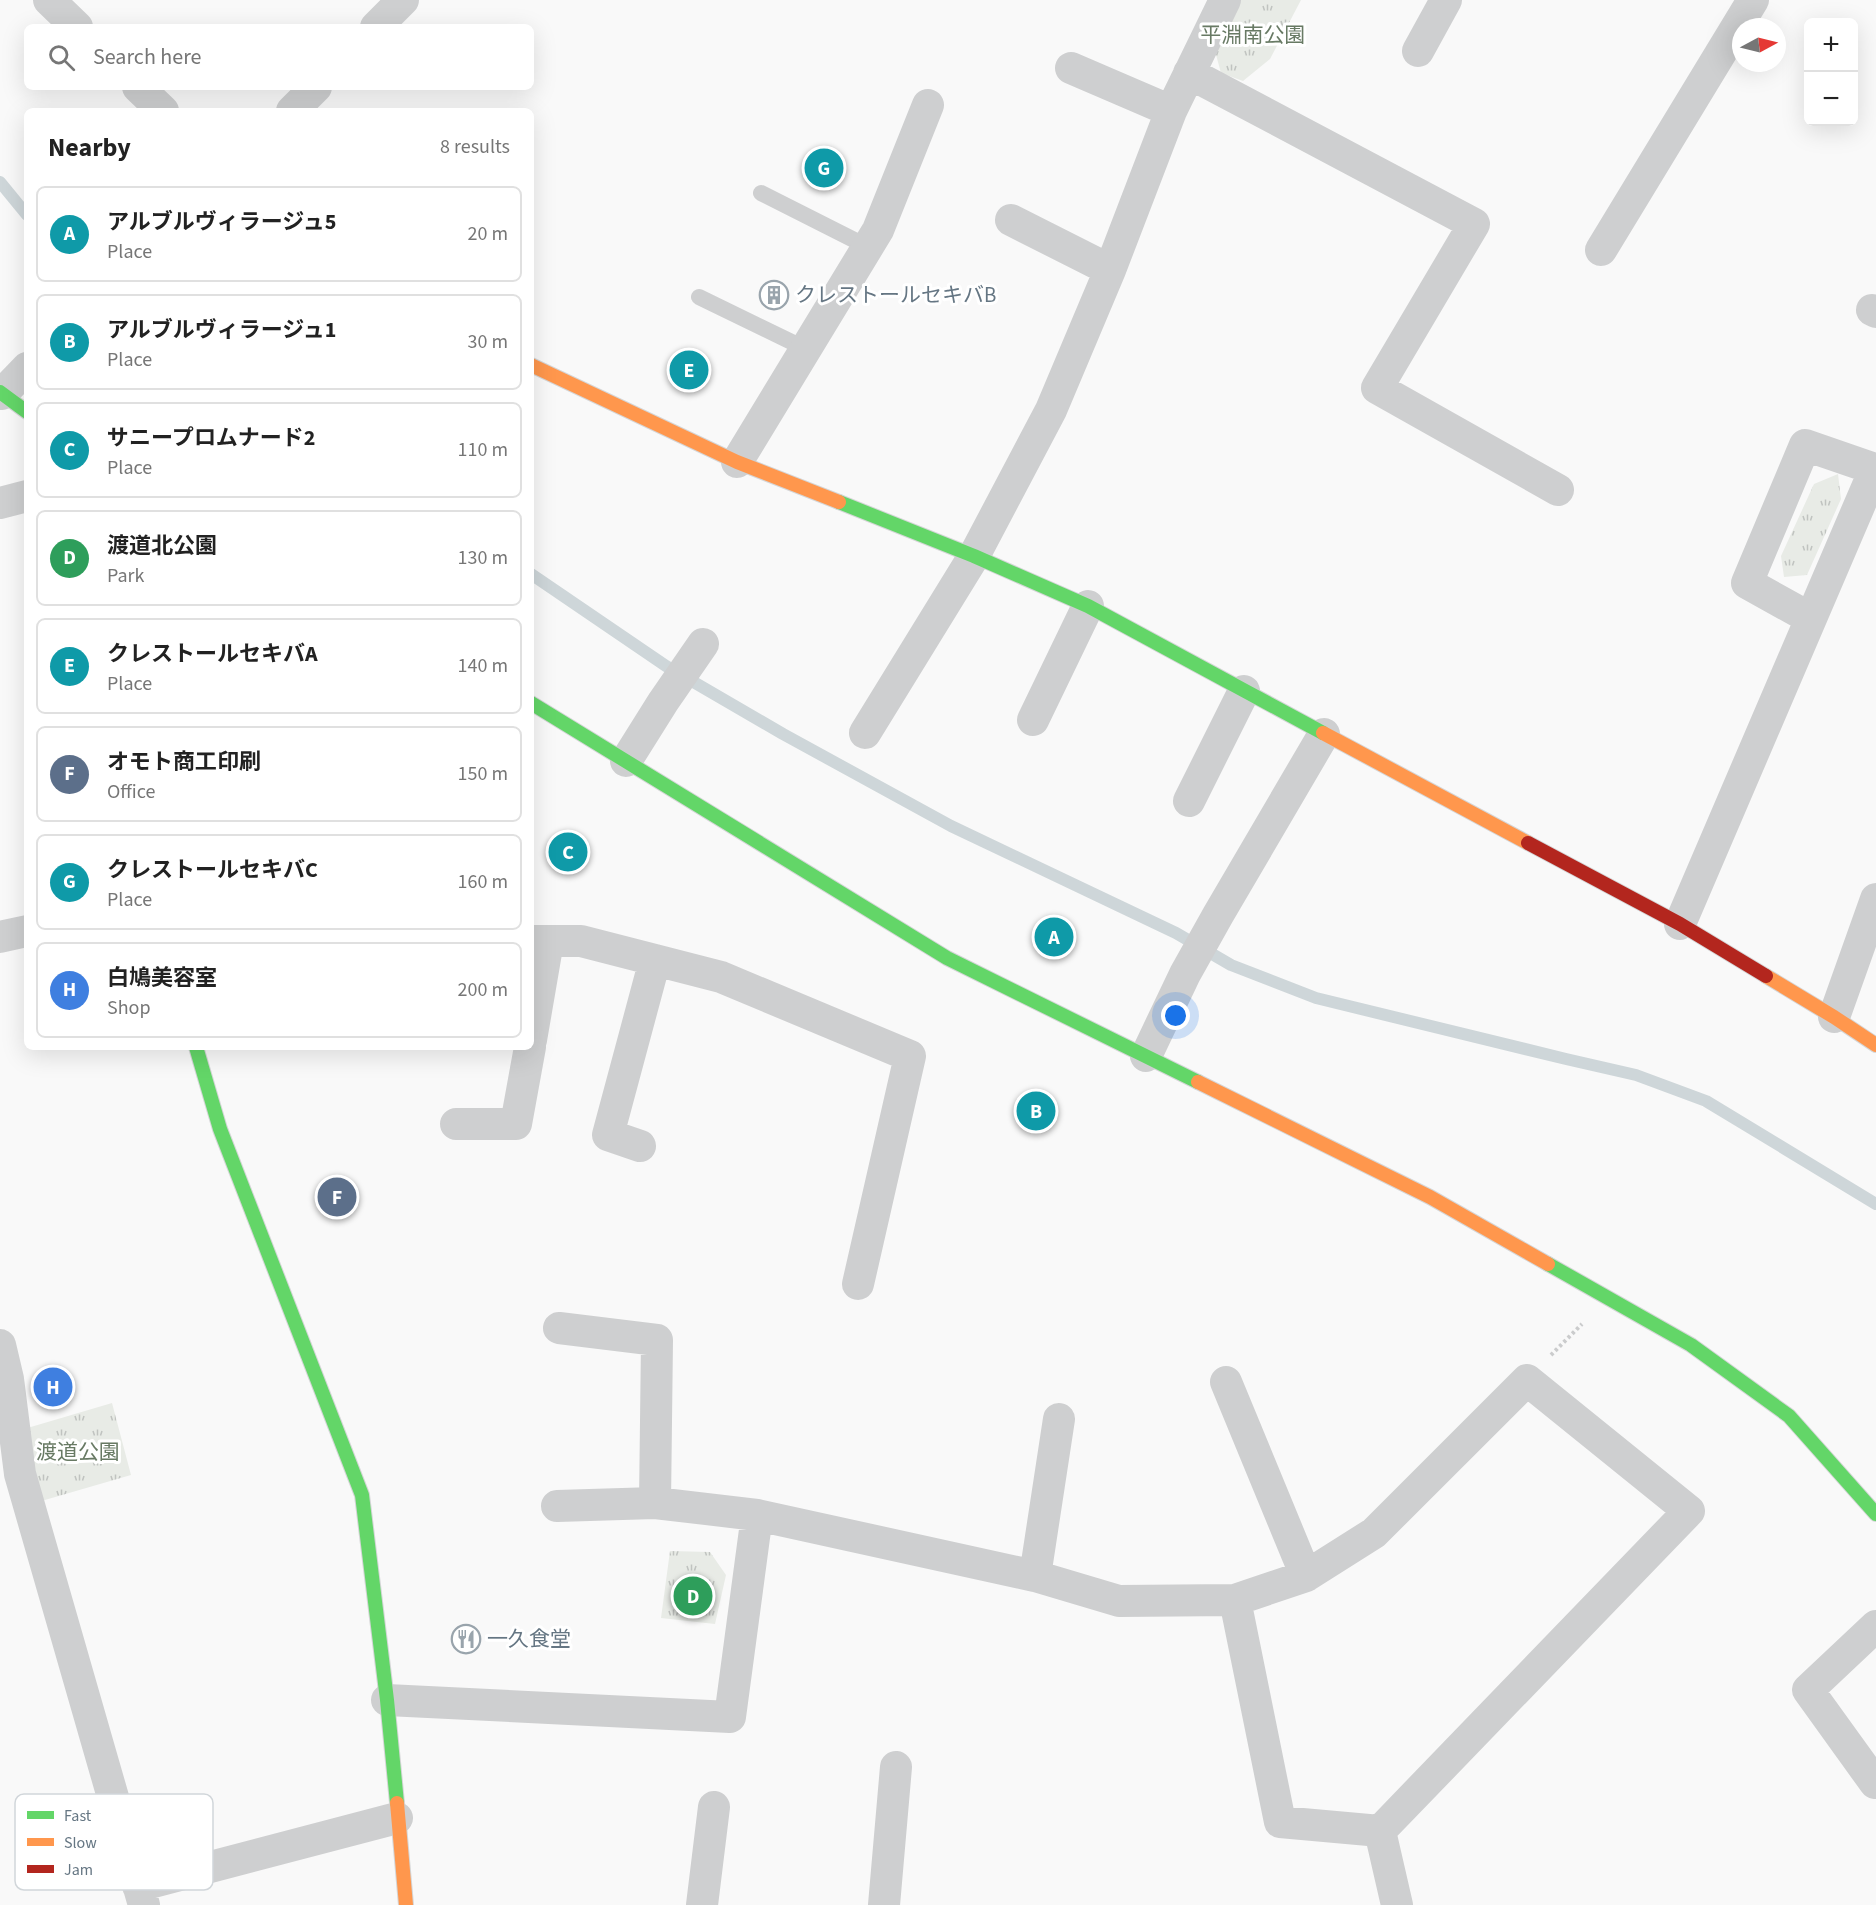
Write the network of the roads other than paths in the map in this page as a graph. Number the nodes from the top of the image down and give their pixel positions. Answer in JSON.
{"nodes":[{"id":1,"x":49,"y":0,"type":"edge"},
{"id":2,"x":403,"y":0,"type":"edge"},
{"id":3,"x":1225,"y":0,"type":"edge"},
{"id":4,"x":1446,"y":0,"type":"edge"},
{"id":5,"x":1753,"y":0,"type":"edge"},
{"id":6,"x":73,"y":24,"type":"edge"},
{"id":7,"x":379,"y":24,"type":"edge"},
{"id":8,"x":1418,"y":51,"type":"dead end"},
{"id":9,"x":1071,"y":68,"type":"dead end"},
{"id":10,"x":1189,"y":74,"type":"junction"},
{"id":11,"x":141,"y":90,"type":"edge"},
{"id":12,"x":313,"y":90,"type":"edge"},
{"id":13,"x":928,"y":105,"type":"dead end"},
{"id":14,"x":160,"y":108,"type":"edge"},
{"id":15,"x":295,"y":108,"type":"edge"},
{"id":16,"x":1171,"y":111,"type":"junction"},
{"id":17,"x":761,"y":193,"type":"dead end"},
{"id":18,"x":1011,"y":220,"type":"dead end"},
{"id":19,"x":868,"y":247,"type":"junction"},
{"id":20,"x":1601,"y":249,"type":"dead end"},
{"id":21,"x":1110,"y":270,"type":"junction"},
{"id":22,"x":699,"y":297,"type":"dead end"},
{"id":23,"x":806,"y":349,"type":"junction"},
{"id":24,"x":534,"y":366,"type":"edge"},
{"id":25,"x":24,"y":373,"type":"edge"},
{"id":26,"x":10,"y":399,"type":"edge"},
{"id":27,"x":737,"y":462,"type":"junction"},
{"id":28,"x":1558,"y":490,"type":"dead end"},
{"id":29,"x":24,"y":497,"type":"edge"},
{"id":30,"x":0,"y":503,"type":"edge"},
{"id":31,"x":974,"y":556,"type":"junction"},
{"id":32,"x":1088,"y":606,"type":"junction"},
{"id":33,"x":1810,"y":618,"type":"junction"},
{"id":34,"x":703,"y":644,"type":"dead end"},
{"id":35,"x":1244,"y":691,"type":"junction"},
{"id":36,"x":534,"y":705,"type":"edge"},
{"id":37,"x":1033,"y":720,"type":"dead end"},
{"id":38,"x":865,"y":733,"type":"dead end"},
{"id":39,"x":1324,"y":734,"type":"junction"},
{"id":40,"x":626,"y":761,"type":"junction"},
{"id":41,"x":1189,"y":801,"type":"dead end"},
{"id":42,"x":1876,"y":899,"type":"edge"},
{"id":43,"x":1680,"y":924,"type":"junction"},
{"id":44,"x":24,"y":932,"type":"edge"},
{"id":45,"x":0,"y":937,"type":"edge"},
{"id":46,"x":540,"y":941,"type":"edge"},
{"id":47,"x":655,"y":960,"type":"junction"},
{"id":48,"x":534,"y":1007,"type":"edge"},
{"id":49,"x":1834,"y":1017,"type":"junction"},
{"id":50,"x":1876,"y":1045,"type":"edge"},
{"id":51,"x":197,"y":1050,"type":"edge"},
{"id":52,"x":529,"y":1050,"type":"edge"},
{"id":53,"x":1146,"y":1056,"type":"junction"},
{"id":54,"x":456,"y":1124,"type":"dead end"},
{"id":55,"x":640,"y":1146,"type":"dead end"},
{"id":56,"x":858,"y":1284,"type":"dead end"},
{"id":57,"x":559,"y":1328,"type":"dead end"},
{"id":58,"x":0,"y":1345,"type":"edge"},
{"id":59,"x":1226,"y":1382,"type":"dead end"},
{"id":60,"x":1059,"y":1419,"type":"dead end"},
{"id":61,"x":655,"y":1503,"type":"junction"},
{"id":62,"x":557,"y":1506,"type":"dead end"},
{"id":63,"x":1876,"y":1514,"type":"edge"},
{"id":64,"x":757,"y":1515,"type":"junction"},
{"id":65,"x":1035,"y":1576,"type":"junction"},
{"id":66,"x":1306,"y":1576,"type":"junction"},
{"id":67,"x":1235,"y":1600,"type":"junction"},
{"id":68,"x":1876,"y":1626,"type":"edge"},
{"id":69,"x":387,"y":1700,"type":"junction"},
{"id":70,"x":896,"y":1767,"type":"dead end"},
{"id":71,"x":1875,"y":1783,"type":"edge"},
{"id":72,"x":112,"y":1794,"type":"edge"},
{"id":73,"x":714,"y":1807,"type":"dead end"},
{"id":74,"x":397,"y":1818,"type":"junction"},
{"id":75,"x":1380,"y":1831,"type":"junction"},
{"id":76,"x":213,"y":1873,"type":"edge"},
{"id":77,"x":158,"y":1890,"type":"edge"},
{"id":78,"x":141,"y":1895,"type":"edge"},
{"id":79,"x":406,"y":1905,"type":"edge"},
{"id":80,"x":702,"y":1905,"type":"edge"},
{"id":81,"x":884,"y":1905,"type":"edge"},
{"id":82,"x":1397,"y":1905,"type":"edge"}],
"edges":[{"from":1,"to":6,"type":"street"},
{"from":2,"to":7,"type":"street"},
{"from":3,"to":10,"type":"street"},
{"from":4,"to":8,"type":"street"},
{"from":5,"to":20,"type":"street"},
{"from":9,"to":16,"type":"street"},
{"from":10,"to":16,"type":"street"},
{"from":10,"to":28,"type":"street"},
{"from":11,"to":14,"type":"street"},
{"from":12,"to":15,"type":"street"},
{"from":13,"to":19,"type":"street"},
{"from":16,"to":21,"type":"street"},
{"from":17,"to":19,"type":"lane"},
{"from":18,"to":21,"type":"street"},
{"from":19,"to":23,"type":"street"},
{"from":21,"to":31,"type":"street"},
{"from":22,"to":23,"type":"lane"},
{"from":23,"to":27,"type":"street"},
{"from":24,"to":27,"type":"street"},
{"from":25,"to":26,"type":"street"},
{"from":27,"to":31,"type":"street"},
{"from":29,"to":30,"type":"street"},
{"from":31,"to":32,"type":"street"},
{"from":31,"to":38,"type":"street"},
{"from":32,"to":35,"type":"street"},
{"from":32,"to":37,"type":"street"},
{"from":33,"to":33,"type":"street"},
{"from":33,"to":43,"type":"street"},
{"from":34,"to":40,"type":"street"},
{"from":35,"to":39,"type":"street"},
{"from":35,"to":41,"type":"street"},
{"from":36,"to":40,"type":"street"},
{"from":39,"to":43,"type":"street"},
{"from":39,"to":53,"type":"street"},
{"from":40,"to":53,"type":"street"},
{"from":42,"to":49,"type":"street"},
{"from":43,"to":49,"type":"street"},
{"from":44,"to":45,"type":"street"},
{"from":46,"to":47,"type":"street"},
{"from":46,"to":48,"type":"street"},
{"from":47,"to":55,"type":"street"},
{"from":47,"to":56,"type":"street"},
{"from":49,"to":50,"type":"street"},
{"from":51,"to":69,"type":"street"},
{"from":52,"to":54,"type":"street"},
{"from":53,"to":63,"type":"street"},
{"from":57,"to":61,"type":"street"},
{"from":58,"to":72,"type":"street"},
{"from":59,"to":66,"type":"street"},
{"from":60,"to":65,"type":"street"},
{"from":61,"to":62,"type":"street"},
{"from":61,"to":64,"type":"street"},
{"from":64,"to":65,"type":"street"},
{"from":64,"to":69,"type":"street"},
{"from":65,"to":67,"type":"street"},
{"from":66,"to":67,"type":"street"},
{"from":66,"to":75,"type":"street"},
{"from":67,"to":75,"type":"street"},
{"from":68,"to":71,"type":"street"},
{"from":69,"to":74,"type":"street"},
{"from":70,"to":81,"type":"street"},
{"from":73,"to":80,"type":"street"},
{"from":74,"to":76,"type":"street"},
{"from":74,"to":79,"type":"street"},
{"from":75,"to":82,"type":"street"},
{"from":77,"to":78,"type":"street"}]}
